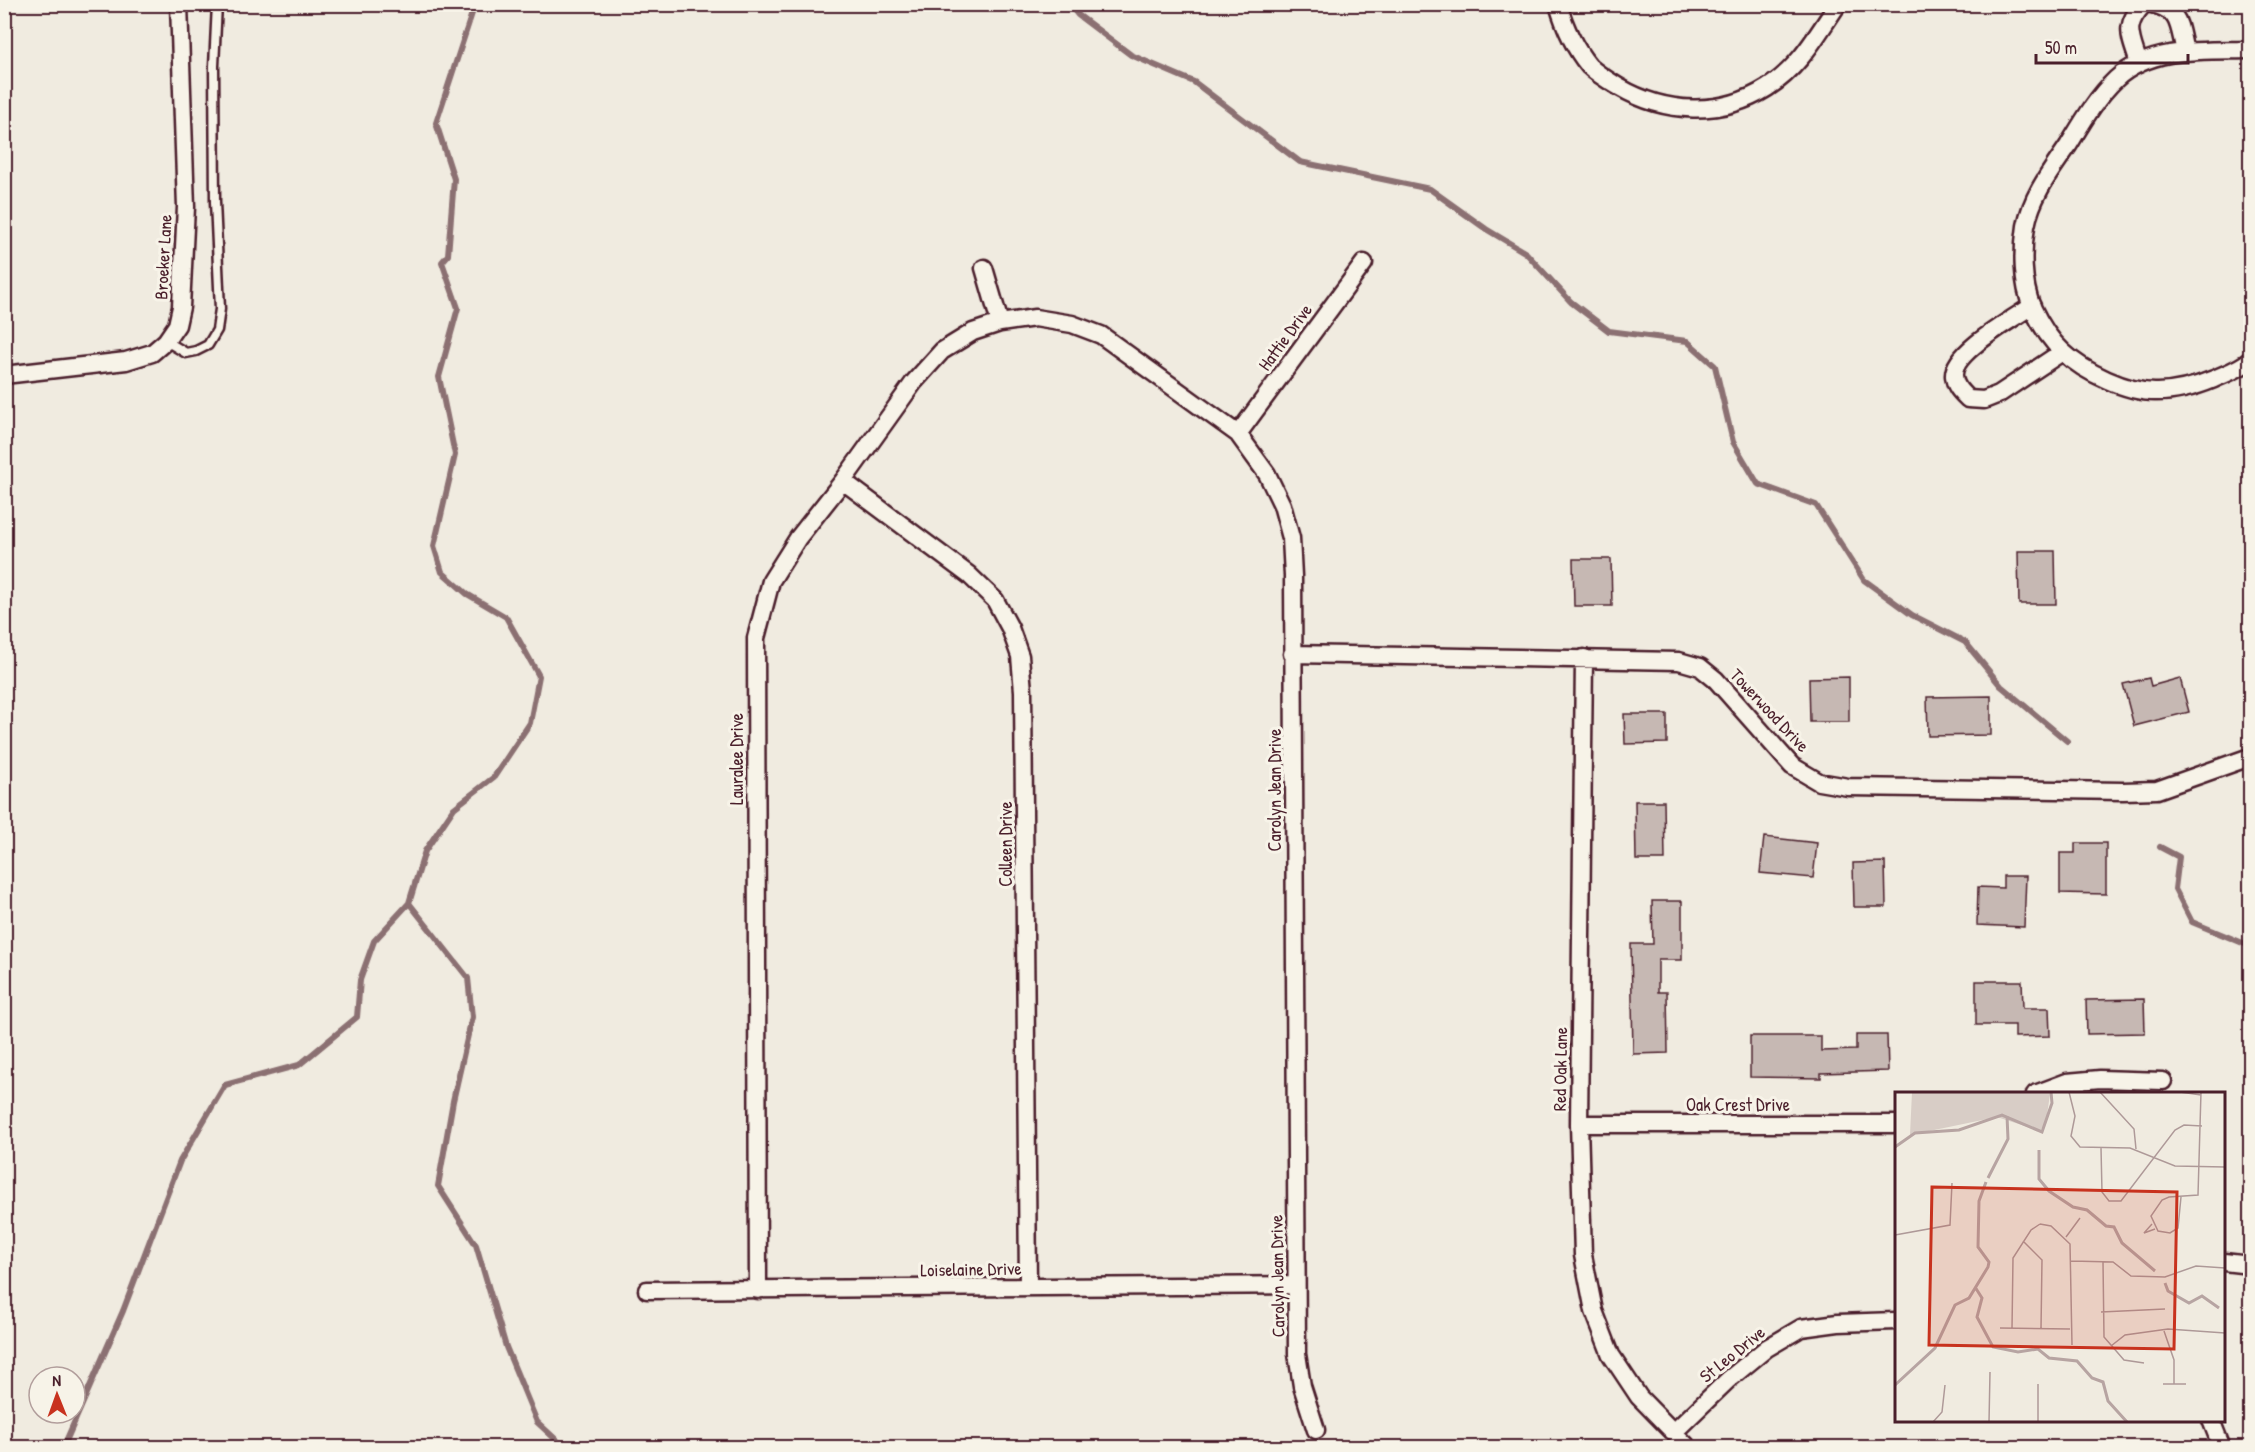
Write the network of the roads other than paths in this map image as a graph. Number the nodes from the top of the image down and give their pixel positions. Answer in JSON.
{"nodes":[{"id":1,"x":179,"y":4,"type":"edge"},
{"id":2,"x":217,"y":4,"type":"edge"},
{"id":3,"x":1558,"y":4,"type":"edge"},
{"id":4,"x":1838,"y":4,"type":"edge"},
{"id":5,"x":2144,"y":4,"type":"edge"},
{"id":6,"x":2151,"y":4,"type":"edge"},
{"id":7,"x":2250,"y":50,"type":"edge"},
{"id":8,"x":2186,"y":51,"type":"junction"},
{"id":9,"x":2139,"y":64,"type":"junction"},
{"id":10,"x":1364,"y":263,"type":"dead end"},
{"id":11,"x":984,"y":268,"type":"dead end"},
{"id":12,"x":2032,"y":306,"type":"junction"},
{"id":13,"x":1000,"y":323,"type":"junction"},
{"id":14,"x":166,"y":341,"type":"junction"},
{"id":15,"x":2062,"y":352,"type":"junction"},
{"id":16,"x":2248,"y":368,"type":"edge"},
{"id":17,"x":4,"y":375,"type":"edge"},
{"id":18,"x":1238,"y":434,"type":"junction"},
{"id":19,"x":843,"y":481,"type":"junction"},
{"id":20,"x":1292,"y":654,"type":"junction"},
{"id":21,"x":1584,"y":658,"type":"junction"},
{"id":22,"x":2250,"y":757,"type":"edge"},
{"id":23,"x":2163,"y":1081,"type":"dead end"},
{"id":24,"x":2040,"y":1092,"type":"edge"},
{"id":25,"x":1579,"y":1124,"type":"junction"},
{"id":26,"x":1895,"y":1124,"type":"edge"},
{"id":27,"x":2225,"y":1262,"type":"edge"},
{"id":28,"x":2250,"y":1265,"type":"edge"},
{"id":29,"x":1296,"y":1285,"type":"junction"},
{"id":30,"x":1028,"y":1287,"type":"junction"},
{"id":31,"x":647,"y":1290,"type":"dead end"},
{"id":32,"x":759,"y":1290,"type":"junction"},
{"id":33,"x":1895,"y":1321,"type":"edge"},
{"id":34,"x":2212,"y":1422,"type":"edge"},
{"id":35,"x":1316,"y":1430,"type":"dead end"},
{"id":36,"x":1674,"y":1432,"type":"junction"},
{"id":37,"x":1689,"y":1448,"type":"edge"},
{"id":38,"x":2222,"y":1448,"type":"edge"}],
"edges":[{"from":1,"to":14,"type":"street","name":"Broeker Lane"},
{"from":2,"to":14,"type":"lane"},
{"from":3,"to":4,"type":"street"},
{"from":5,"to":9,"type":"street"},
{"from":6,"to":8,"type":"street"},
{"from":7,"to":8,"type":"street"},
{"from":8,"to":9,"type":"street"},
{"from":9,"to":12,"type":"street"},
{"from":10,"to":18,"type":"street","name":"Hattie Drive"},
{"from":11,"to":13,"type":"street"},
{"from":12,"to":15,"type":"street"},
{"from":12,"to":15,"type":"street"},
{"from":13,"to":18,"type":"street","name":"Carolyn Jean Drive"},
{"from":13,"to":19,"type":"street","name":"Lauralee Drive"},
{"from":14,"to":17,"type":"street"},
{"from":15,"to":16,"type":"street"},
{"from":18,"to":20,"type":"street","name":"Carolyn Jean Drive"},
{"from":19,"to":30,"type":"street","name":"Colleen Drive"},
{"from":19,"to":32,"type":"street","name":"Lauralee Drive"},
{"from":20,"to":21,"type":"street","name":"Towerwood Drive"},
{"from":20,"to":29,"type":"street","name":"Carolyn Jean Drive"},
{"from":21,"to":22,"type":"street","name":"Towerwood Drive"},
{"from":21,"to":25,"type":"street","name":"Red Oak Lane"},
{"from":23,"to":24,"type":"street"},
{"from":25,"to":26,"type":"street","name":"Oak Crest Drive"},
{"from":25,"to":36,"type":"street","name":"Red Oak Lane"},
{"from":27,"to":28,"type":"street"},
{"from":29,"to":30,"type":"street","name":"Loiselaine Drive"},
{"from":29,"to":35,"type":"street","name":"Carolyn Jean Drive"},
{"from":30,"to":32,"type":"street","name":"Loiselaine Drive"},
{"from":31,"to":32,"type":"street","name":"Loiselaine Drive"},
{"from":33,"to":36,"type":"street","name":"St Leo Drive"},
{"from":34,"to":38,"type":"street"},
{"from":36,"to":37,"type":"street","name":"Red Oak Lane"}]}
